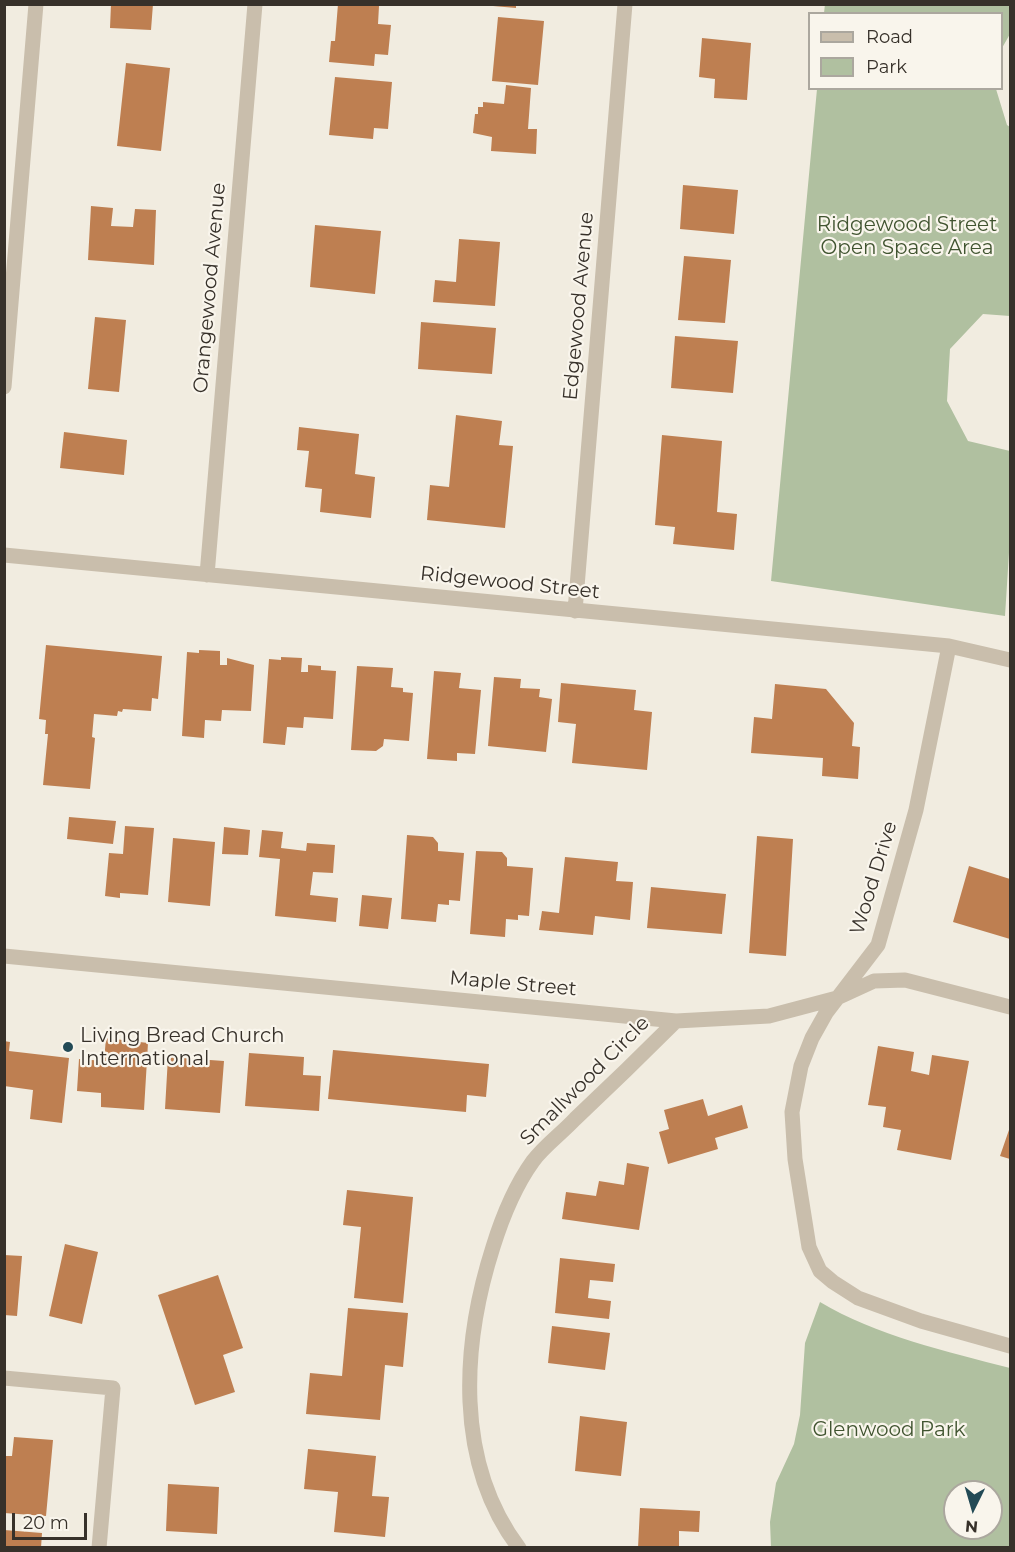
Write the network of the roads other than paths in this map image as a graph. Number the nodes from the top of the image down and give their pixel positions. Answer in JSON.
{"nodes":[{"id":1,"x":36,"y":4,"type":"edge"},
{"id":2,"x":255,"y":4,"type":"edge"},
{"id":3,"x":625,"y":4,"type":"edge"},
{"id":4,"x":8,"y":301,"type":"edge"},
{"id":5,"x":4,"y":387,"type":"edge"},
{"id":6,"x":4,"y":555,"type":"edge"},
{"id":7,"x":207,"y":574,"type":"junction"},
{"id":8,"x":575,"y":611,"type":"junction"},
{"id":9,"x":949,"y":646,"type":"junction"},
{"id":10,"x":1011,"y":660,"type":"edge"},
{"id":11,"x":4,"y":956,"type":"edge"},
{"id":12,"x":837,"y":998,"type":"junction"},
{"id":13,"x":1011,"y":1007,"type":"edge"},
{"id":14,"x":676,"y":1021,"type":"junction"},
{"id":15,"x":1011,"y":1346,"type":"edge"},
{"id":16,"x":4,"y":1378,"type":"edge"},
{"id":17,"x":99,"y":1548,"type":"edge"},
{"id":18,"x":519,"y":1548,"type":"edge"}],
"edges":[{"from":1,"to":4,"type":"street"},
{"from":2,"to":7,"type":"street","name":"Orangewood Avenue"},
{"from":3,"to":8,"type":"street","name":"Edgewood Avenue"},
{"from":4,"to":5,"type":"street"},
{"from":6,"to":7,"type":"street","name":"Ridgewood Street"},
{"from":7,"to":8,"type":"street","name":"Ridgewood Street"},
{"from":8,"to":9,"type":"street","name":"Ridgewood Street"},
{"from":9,"to":10,"type":"street","name":"Ridgewood Street"},
{"from":9,"to":12,"type":"street","name":"Wood Drive"},
{"from":11,"to":14,"type":"street","name":"Maple Street"},
{"from":12,"to":13,"type":"street","name":"Maple Street"},
{"from":12,"to":14,"type":"street","name":"Maple Street"},
{"from":12,"to":15,"type":"street","name":"Wood Drive"},
{"from":14,"to":18,"type":"street","name":"Smallwood Circle"},
{"from":16,"to":17,"type":"street"}]}
